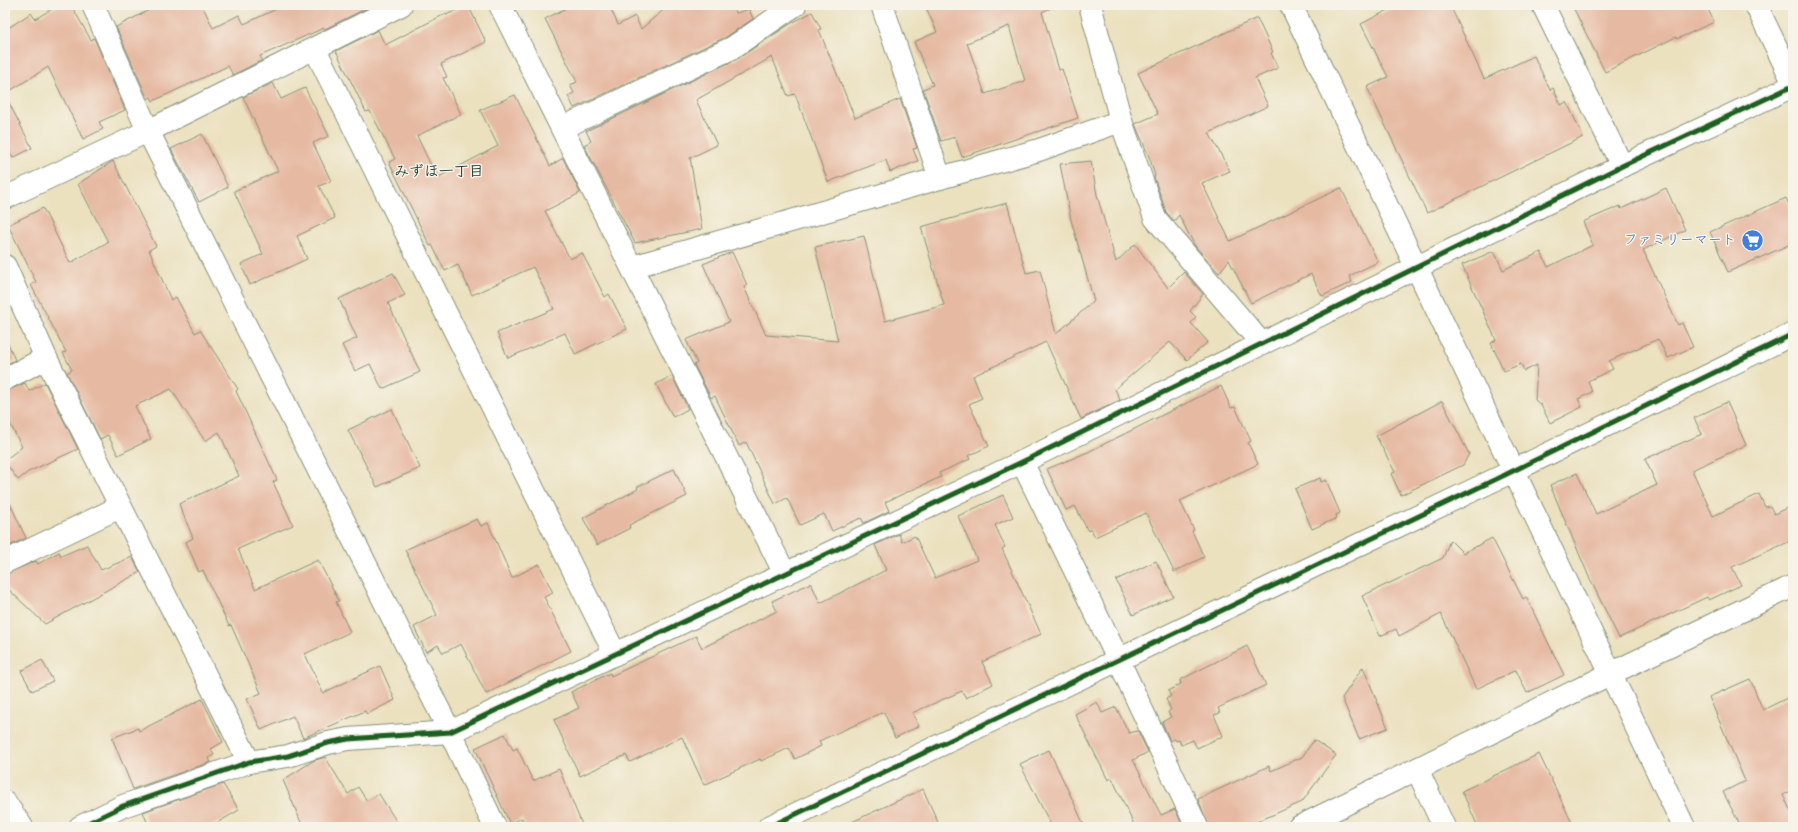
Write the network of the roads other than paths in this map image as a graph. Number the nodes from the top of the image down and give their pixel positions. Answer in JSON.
{"nodes":[{"id":1,"x":94,"y":5,"type":"edge"},
{"id":2,"x":401,"y":5,"type":"edge"},
{"id":3,"x":500,"y":5,"type":"edge"},
{"id":4,"x":795,"y":5,"type":"edge"},
{"id":5,"x":882,"y":5,"type":"edge"},
{"id":6,"x":1090,"y":5,"type":"edge"},
{"id":7,"x":1291,"y":5,"type":"edge"},
{"id":8,"x":1543,"y":5,"type":"edge"},
{"id":9,"x":1756,"y":5,"type":"edge"},
{"id":10,"x":315,"y":49,"type":"junction"},
{"id":11,"x":1793,"y":82,"type":"edge"},
{"id":12,"x":1793,"y":86,"type":"edge"},
{"id":13,"x":1121,"y":121,"type":"junction"},
{"id":14,"x":562,"y":128,"type":"junction"},
{"id":15,"x":148,"y":131,"type":"junction"},
{"id":16,"x":1622,"y":166,"type":"junction"},
{"id":17,"x":940,"y":178,"type":"junction"},
{"id":18,"x":5,"y":198,"type":"edge"},
{"id":19,"x":5,"y":266,"type":"edge"},
{"id":20,"x":632,"y":267,"type":"junction"},
{"id":21,"x":1415,"y":268,"type":"junction"},
{"id":22,"x":1793,"y":334,"type":"edge"},
{"id":23,"x":1262,"y":344,"type":"junction"},
{"id":24,"x":46,"y":358,"type":"junction"},
{"id":25,"x":5,"y":379,"type":"edge"},
{"id":26,"x":1022,"y":462,"type":"junction"},
{"id":27,"x":1513,"y":471,"type":"junction"},
{"id":28,"x":120,"y":507,"type":"junction"},
{"id":29,"x":5,"y":562,"type":"edge"},
{"id":30,"x":785,"y":574,"type":"junction"},
{"id":31,"x":1793,"y":586,"type":"edge"},
{"id":32,"x":615,"y":654,"type":"junction"},
{"id":33,"x":1118,"y":659,"type":"junction"},
{"id":34,"x":1612,"y":673,"type":"junction"},
{"id":35,"x":450,"y":732,"type":"junction"},
{"id":36,"x":248,"y":762,"type":"junction"},
{"id":37,"x":1417,"y":769,"type":"junction"},
{"id":38,"x":5,"y":802,"type":"edge"},
{"id":39,"x":22,"y":827,"type":"edge"},
{"id":40,"x":80,"y":827,"type":"edge"},
{"id":41,"x":495,"y":827,"type":"edge"},
{"id":42,"x":769,"y":827,"type":"edge"},
{"id":43,"x":1196,"y":827,"type":"edge"},
{"id":44,"x":1299,"y":827,"type":"edge"},
{"id":45,"x":1444,"y":827,"type":"edge"},
{"id":46,"x":1684,"y":827,"type":"edge"}],
"edges":[{"from":1,"to":15,"type":"street"},
{"from":2,"to":10,"type":"street"},
{"from":3,"to":14,"type":"street"},
{"from":4,"to":14,"type":"street"},
{"from":5,"to":17,"type":"street"},
{"from":6,"to":13,"type":"street"},
{"from":7,"to":21,"type":"street"},
{"from":8,"to":16,"type":"street"},
{"from":9,"to":11,"type":"street"},
{"from":10,"to":15,"type":"street"},
{"from":10,"to":32,"type":"street"},
{"from":12,"to":16,"type":"street"},
{"from":13,"to":17,"type":"street"},
{"from":13,"to":23,"type":"street"},
{"from":14,"to":20,"type":"street"},
{"from":15,"to":18,"type":"street"},
{"from":15,"to":35,"type":"street"},
{"from":16,"to":21,"type":"street"},
{"from":17,"to":20,"type":"street"},
{"from":19,"to":24,"type":"street"},
{"from":20,"to":30,"type":"street"},
{"from":21,"to":23,"type":"street"},
{"from":21,"to":27,"type":"street"},
{"from":22,"to":27,"type":"street"},
{"from":23,"to":26,"type":"street"},
{"from":24,"to":25,"type":"street"},
{"from":24,"to":28,"type":"street"},
{"from":26,"to":30,"type":"street"},
{"from":26,"to":33,"type":"street"},
{"from":27,"to":33,"type":"street"},
{"from":27,"to":34,"type":"street"},
{"from":28,"to":29,"type":"street"},
{"from":28,"to":36,"type":"street"},
{"from":30,"to":32,"type":"street"},
{"from":31,"to":34,"type":"street"},
{"from":32,"to":35,"type":"street"},
{"from":33,"to":42,"type":"street"},
{"from":33,"to":43,"type":"street"},
{"from":34,"to":37,"type":"street"},
{"from":34,"to":46,"type":"street"},
{"from":35,"to":36,"type":"street"},
{"from":35,"to":41,"type":"street"},
{"from":36,"to":40,"type":"street"},
{"from":37,"to":44,"type":"street"},
{"from":37,"to":45,"type":"street"},
{"from":38,"to":39,"type":"street"}]}
